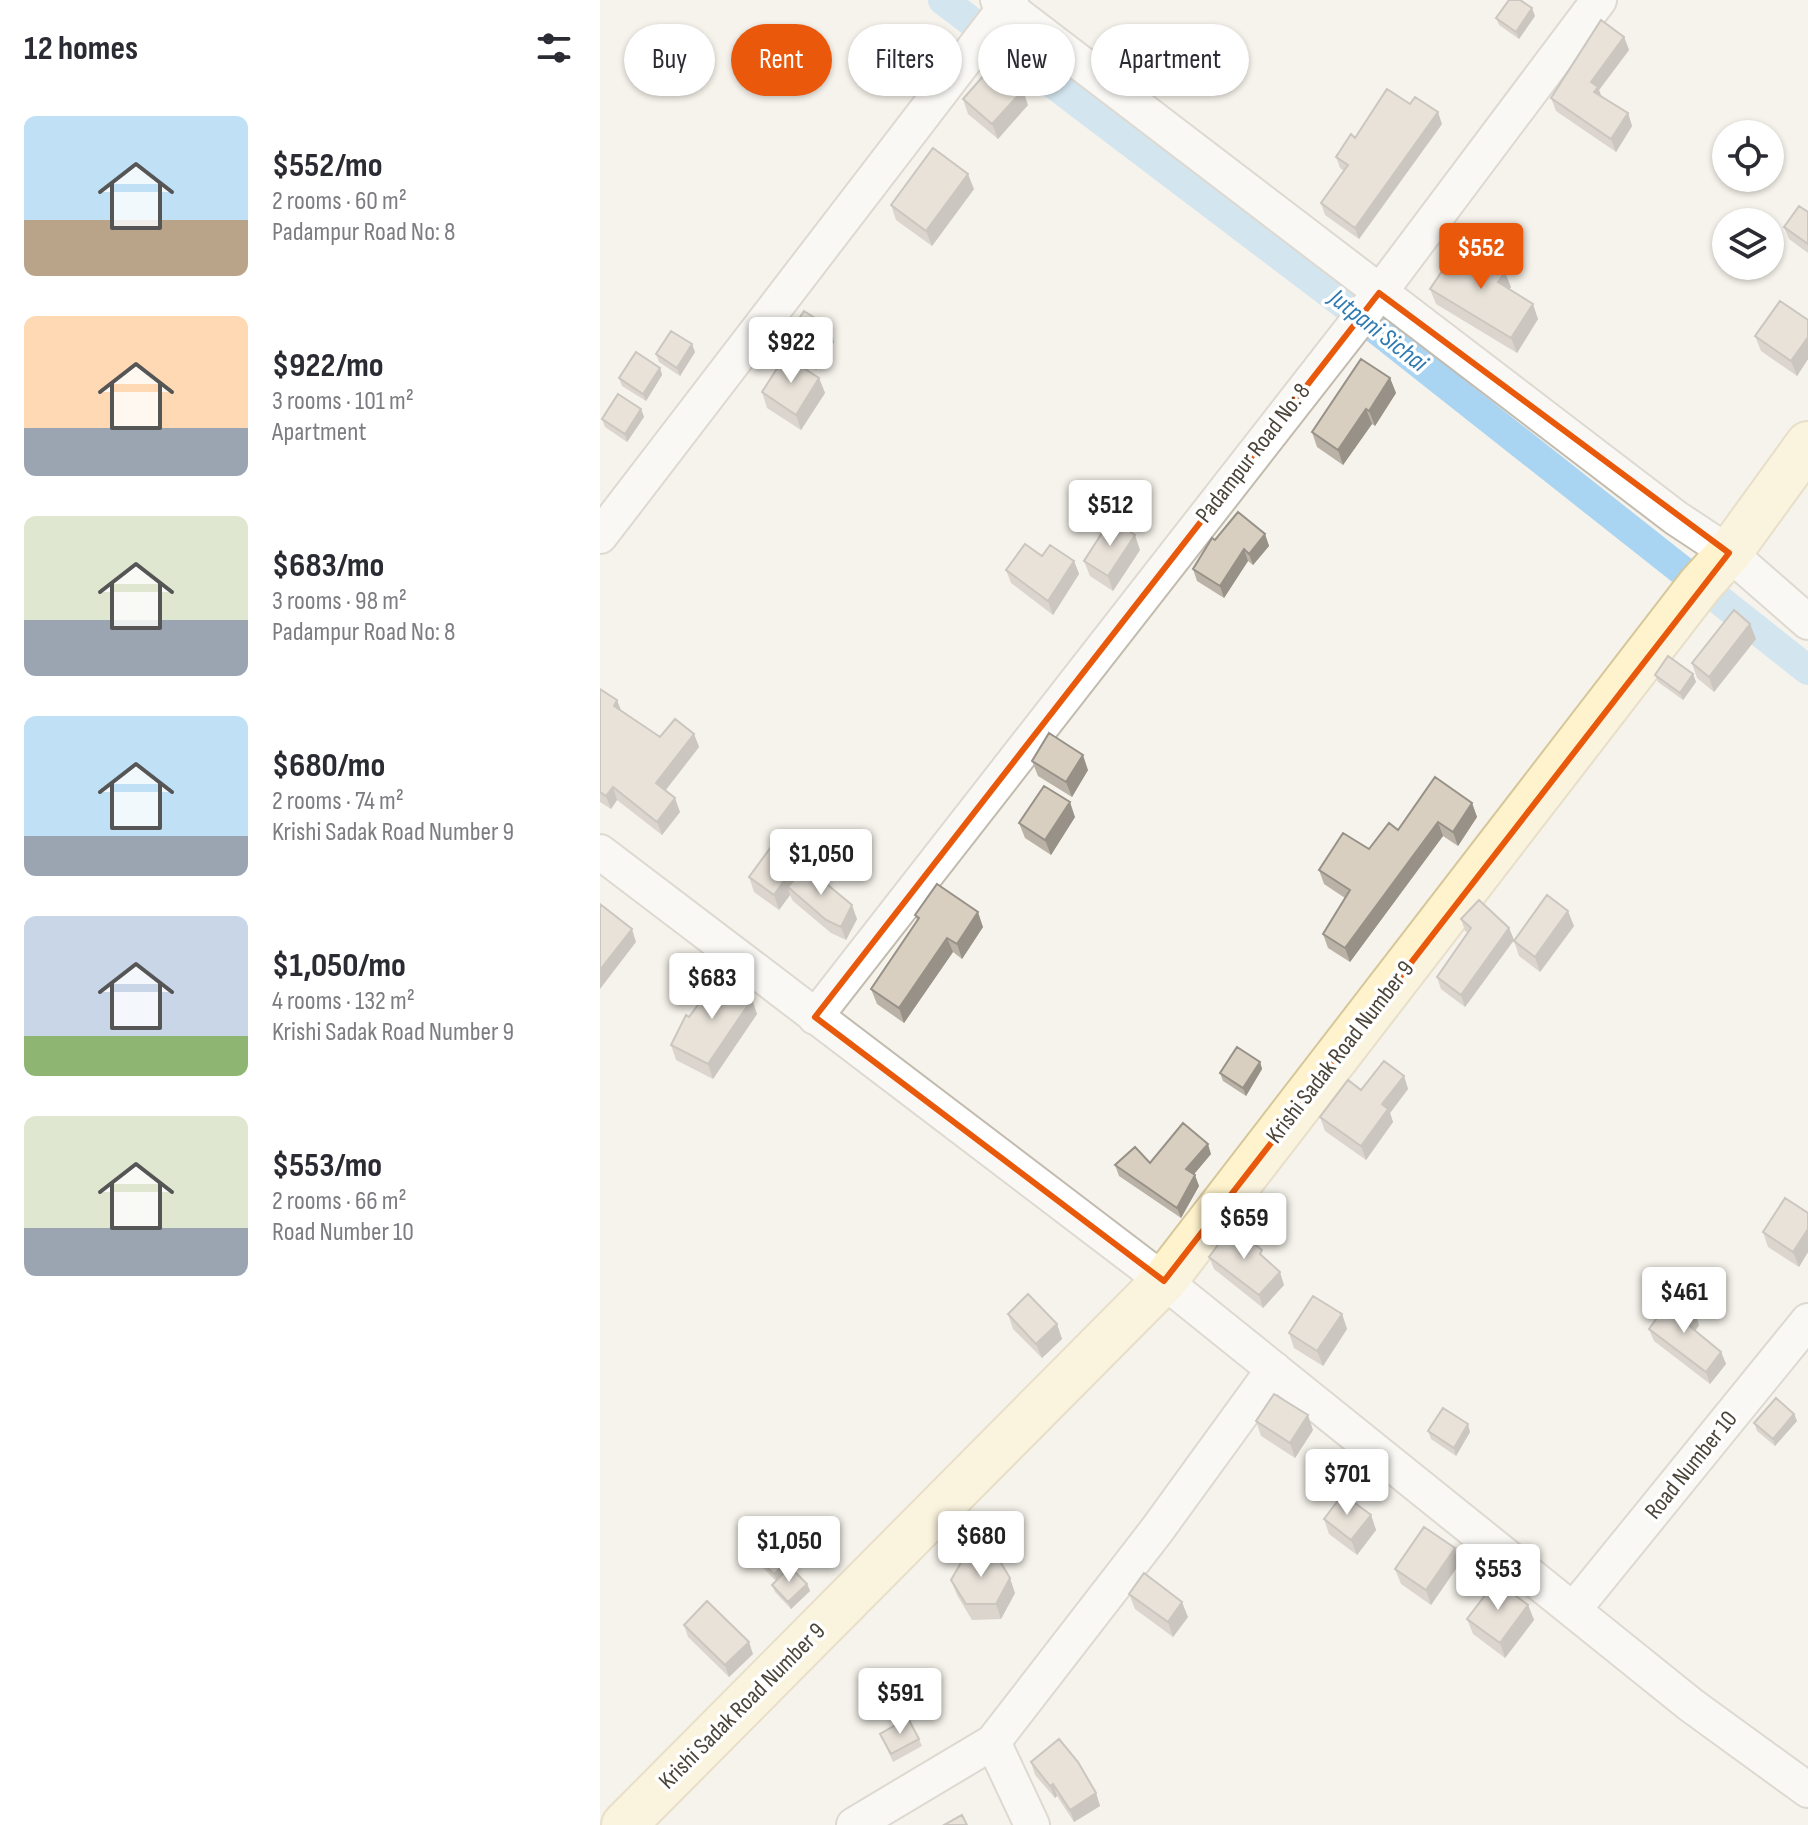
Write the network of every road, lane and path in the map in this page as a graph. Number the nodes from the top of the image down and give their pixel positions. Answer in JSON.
{"nodes":[{"id":1,"x":1599,"y":0,"type":"edge"},
{"id":2,"x":1005,"y":2,"type":"edge"},
{"id":3,"x":1379,"y":293,"type":"junction"},
{"id":4,"x":1808,"y":444,"type":"edge"},
{"id":5,"x":600,"y":536,"type":"edge"},
{"id":6,"x":1729,"y":553,"type":"junction"},
{"id":7,"x":1808,"y":622,"type":"edge"},
{"id":8,"x":600,"y":852,"type":"edge"},
{"id":9,"x":815,"y":1017,"type":"junction"},
{"id":10,"x":1164,"y":1281,"type":"junction"},
{"id":11,"x":1808,"y":1321,"type":"edge"},
{"id":12,"x":1274,"y":1369,"type":"junction"},
{"id":13,"x":1574,"y":1609,"type":"junction"},
{"id":14,"x":993,"y":1742,"type":"junction"},
{"id":15,"x":1808,"y":1790,"type":"edge"},
{"id":16,"x":624,"y":1825,"type":"edge"},
{"id":17,"x":854,"y":1825,"type":"edge"},
{"id":18,"x":1032,"y":1825,"type":"edge"}],
"edges":[{"from":1,"to":3,"type":"street","name":"Padampur Road No: 8"},
{"from":2,"to":3,"type":"street"},
{"from":2,"to":5,"type":"street"},
{"from":3,"to":6,"type":"street"},
{"from":3,"to":9,"type":"street","name":"Padampur Road No: 8"},
{"from":4,"to":6,"type":"street","name":"Krishi Sadak Road Number 9"},
{"from":6,"to":7,"type":"street"},
{"from":6,"to":10,"type":"street","name":"Krishi Sadak Road Number 9"},
{"from":8,"to":9,"type":"street"},
{"from":9,"to":10,"type":"street"},
{"from":10,"to":12,"type":"street"},
{"from":10,"to":16,"type":"street","name":"Krishi Sadak Road Number 9"},
{"from":11,"to":13,"type":"street","name":"Road Number 10"},
{"from":12,"to":13,"type":"street"},
{"from":12,"to":14,"type":"street"},
{"from":13,"to":15,"type":"street"},
{"from":14,"to":17,"type":"street"},
{"from":14,"to":18,"type":"street"}]}
